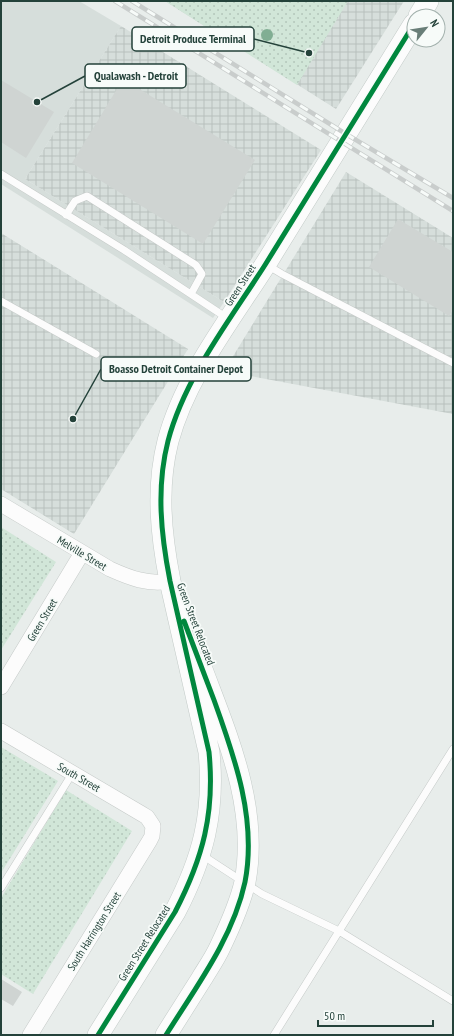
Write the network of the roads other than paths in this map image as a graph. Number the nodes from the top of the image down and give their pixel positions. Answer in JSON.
{"nodes":[{"id":1,"x":406,"y":37,"type":"edge"},
{"id":2,"x":1,"y":174,"type":"edge"},
{"id":3,"x":66,"y":215,"type":"junction"},
{"id":4,"x":266,"y":263,"type":"junction"},
{"id":5,"x":190,"y":294,"type":"junction"},
{"id":6,"x":1,"y":301,"type":"edge"},
{"id":7,"x":230,"y":319,"type":"junction"},
{"id":8,"x":96,"y":354,"type":"dead end"},
{"id":9,"x":453,"y":364,"type":"edge"},
{"id":10,"x":1,"y":504,"type":"edge"},
{"id":11,"x":82,"y":553,"type":"junction"},
{"id":12,"x":170,"y":581,"type":"junction"},
{"id":13,"x":1,"y":686,"type":"edge"},
{"id":14,"x":1,"y":731,"type":"edge"},
{"id":15,"x":453,"y":749,"type":"edge"},
{"id":16,"x":72,"y":774,"type":"junction"},
{"id":17,"x":153,"y":826,"type":"joint"},
{"id":18,"x":200,"y":853,"type":"junction"},
{"id":19,"x":244,"y":882,"type":"junction"},
{"id":20,"x":1,"y":888,"type":"edge"},
{"id":21,"x":338,"y":931,"type":"junction"},
{"id":22,"x":453,"y":1001,"type":"edge"},
{"id":23,"x":30,"y":1035,"type":"edge"},
{"id":24,"x":98,"y":1035,"type":"edge"},
{"id":25,"x":166,"y":1035,"type":"edge"},
{"id":26,"x":274,"y":1035,"type":"edge"}],
"edges":[{"from":1,"to":4,"type":"street","name":"Green Street"},
{"from":2,"to":3,"type":"lane"},
{"from":3,"to":5,"type":"lane"},
{"from":3,"to":5,"type":"lane"},
{"from":4,"to":7,"type":"street","name":"Green Street"},
{"from":4,"to":9,"type":"lane"},
{"from":5,"to":7,"type":"lane"},
{"from":6,"to":8,"type":"lane"},
{"from":7,"to":12,"type":"street","name":"Green Street"},
{"from":10,"to":11,"type":"street","name":"Melville Street"},
{"from":11,"to":12,"type":"street","name":"Melville Street"},
{"from":11,"to":13,"type":"street","name":"Green Street"},
{"from":12,"to":18,"type":"street","name":"Green Street Relocated"},
{"from":12,"to":19,"type":"street","name":"Green Street Relocated"},
{"from":14,"to":16,"type":"street","name":"South Street"},
{"from":15,"to":21,"type":"lane"},
{"from":16,"to":17,"type":"street","name":"South Street"},
{"from":16,"to":20,"type":"lane"},
{"from":17,"to":23,"type":"street","name":"South Harrington Street"},
{"from":18,"to":19,"type":"lane"},
{"from":18,"to":24,"type":"street","name":"Green Street Relocated"},
{"from":19,"to":21,"type":"lane"},
{"from":19,"to":25,"type":"street","name":"Green Street Relocated"},
{"from":21,"to":22,"type":"lane"},
{"from":21,"to":26,"type":"lane"}]}
